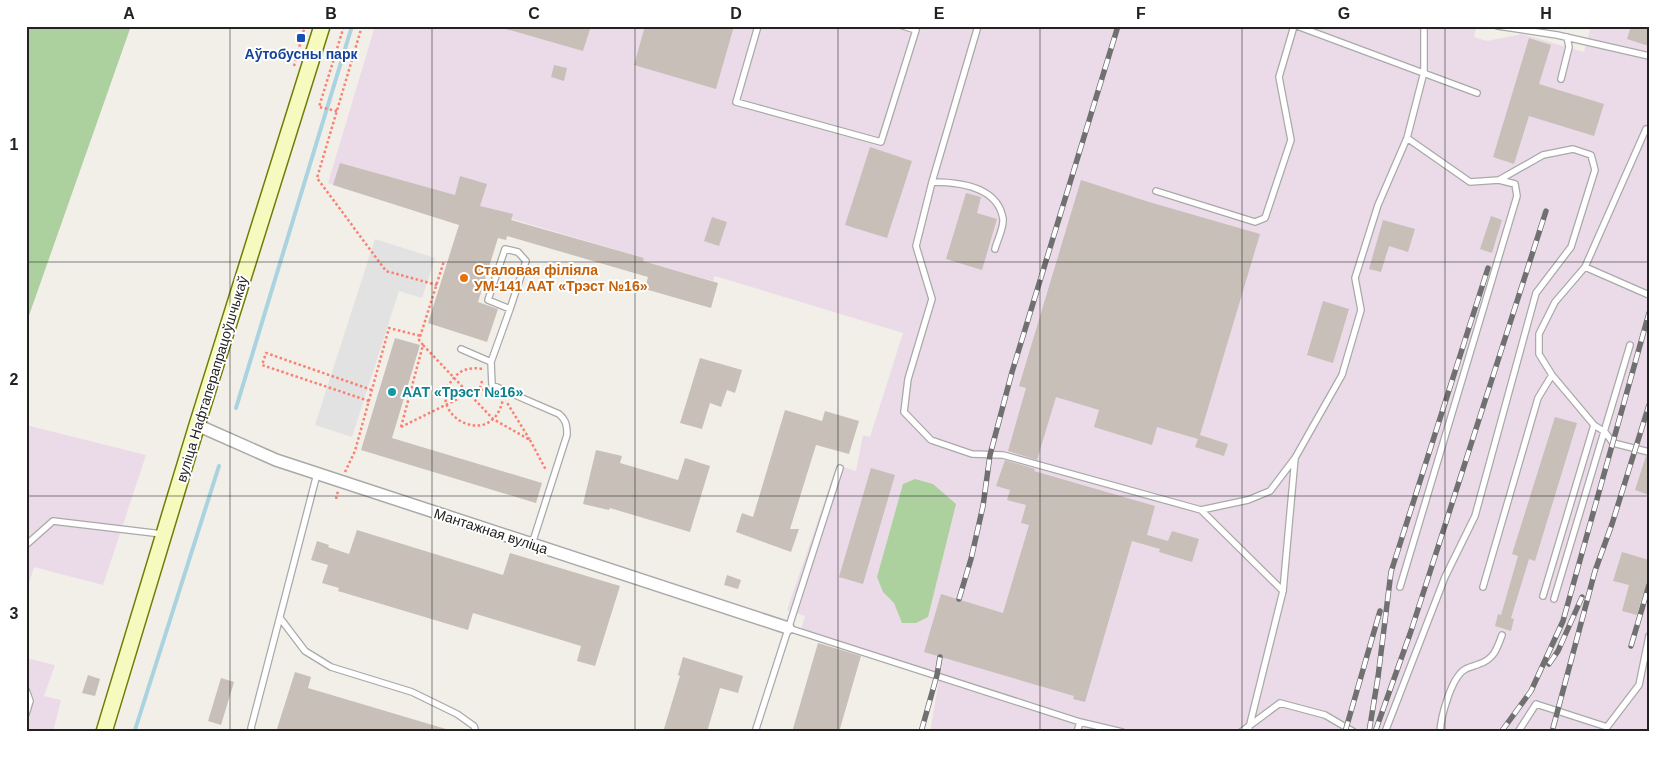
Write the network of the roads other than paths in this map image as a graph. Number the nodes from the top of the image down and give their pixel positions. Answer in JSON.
{"nodes":[{"id":1,"x":322,"y":26,"type":"edge"},
{"id":2,"x":758,"y":26,"type":"edge"},
{"id":3,"x":903,"y":26,"type":"edge"},
{"id":4,"x":978,"y":26,"type":"edge"},
{"id":5,"x":1296,"y":26,"type":"edge"},
{"id":6,"x":1424,"y":26,"type":"edge"},
{"id":7,"x":1498,"y":26,"type":"edge"},
{"id":8,"x":1567,"y":37,"type":"junction"},
{"id":9,"x":1649,"y":56,"type":"edge"},
{"id":10,"x":1424,"y":72,"type":"junction"},
{"id":11,"x":1561,"y":79,"type":"dead end"},
{"id":12,"x":1477,"y":93,"type":"dead end"},
{"id":13,"x":1646,"y":129,"type":"dead end"},
{"id":14,"x":1407,"y":138,"type":"junction"},
{"id":15,"x":1499,"y":180,"type":"junction"},
{"id":16,"x":932,"y":182,"type":"junction"},
{"id":17,"x":1156,"y":192,"type":"dead end"},
{"id":18,"x":995,"y":249,"type":"dead end"},
{"id":19,"x":1585,"y":267,"type":"junction"},
{"id":20,"x":1649,"y":295,"type":"edge"},
{"id":21,"x":510,"y":309,"type":"junction"},
{"id":22,"x":1630,"y":345,"type":"dead end"},
{"id":23,"x":461,"y":349,"type":"dead end"},
{"id":24,"x":491,"y":362,"type":"junction"},
{"id":25,"x":1552,"y":375,"type":"junction"},
{"id":26,"x":197,"y":425,"type":"junction"},
{"id":27,"x":1594,"y":425,"type":"junction"},
{"id":28,"x":1604,"y":432,"type":"junction"},
{"id":29,"x":1649,"y":452,"type":"edge"},
{"id":30,"x":1295,"y":458,"type":"junction"},
{"id":31,"x":840,"y":468,"type":"dead end"},
{"id":32,"x":318,"y":474,"type":"junction"},
{"id":33,"x":1201,"y":510,"type":"junction"},
{"id":34,"x":164,"y":534,"type":"junction"},
{"id":35,"x":532,"y":544,"type":"junction"},
{"id":36,"x":26,"y":545,"type":"edge"},
{"id":37,"x":1400,"y":587,"type":"dead end"},
{"id":38,"x":1483,"y":587,"type":"dead end"},
{"id":39,"x":1283,"y":591,"type":"junction"},
{"id":40,"x":1543,"y":596,"type":"dead end"},
{"id":41,"x":1554,"y":599,"type":"dead end"},
{"id":42,"x":280,"y":618,"type":"junction"},
{"id":43,"x":788,"y":628,"type":"junction"},
{"id":44,"x":1502,"y":635,"type":"dead end"},
{"id":45,"x":1649,"y":636,"type":"edge"},
{"id":46,"x":26,"y":690,"type":"edge"},
{"id":47,"x":26,"y":714,"type":"edge"},
{"id":48,"x":1080,"y":722,"type":"junction"},
{"id":49,"x":1249,"y":729,"type":"edge"},
{"id":50,"x":104,"y":732,"type":"edge"},
{"id":51,"x":252,"y":732,"type":"edge"},
{"id":52,"x":476,"y":732,"type":"edge"},
{"id":53,"x":755,"y":732,"type":"edge"},
{"id":54,"x":1077,"y":732,"type":"edge"},
{"id":55,"x":1122,"y":732,"type":"edge"},
{"id":56,"x":1241,"y":732,"type":"edge"},
{"id":57,"x":1354,"y":732,"type":"edge"},
{"id":58,"x":1385,"y":732,"type":"edge"},
{"id":59,"x":1440,"y":732,"type":"edge"},
{"id":60,"x":1518,"y":732,"type":"edge"}],
"edges":[{"from":1,"to":26,"type":"main road","name":"вуліца Нафтаперапрацоўшчыкаў"},
{"from":2,"to":3,"type":"lane"},
{"from":4,"to":16,"type":"lane"},
{"from":5,"to":10,"type":"lane"},
{"from":5,"to":17,"type":"lane"},
{"from":6,"to":10,"type":"lane"},
{"from":7,"to":8,"type":"lane"},
{"from":8,"to":9,"type":"lane"},
{"from":8,"to":11,"type":"lane"},
{"from":10,"to":12,"type":"lane"},
{"from":10,"to":14,"type":"lane"},
{"from":13,"to":19,"type":"lane"},
{"from":14,"to":15,"type":"lane"},
{"from":14,"to":30,"type":"lane"},
{"from":15,"to":37,"type":"lane"},
{"from":15,"to":58,"type":"lane"},
{"from":16,"to":18,"type":"lane"},
{"from":16,"to":33,"type":"lane"},
{"from":19,"to":20,"type":"lane"},
{"from":19,"to":25,"type":"lane"},
{"from":21,"to":21,"type":"lane"},
{"from":21,"to":24,"type":"lane"},
{"from":22,"to":28,"type":"lane"},
{"from":23,"to":24,"type":"lane"},
{"from":24,"to":35,"type":"lane"},
{"from":25,"to":27,"type":"lane"},
{"from":25,"to":38,"type":"lane"},
{"from":26,"to":32,"type":"street","name":"Мантажная вуліца"},
{"from":26,"to":34,"type":"main road","name":"вуліца Нафтаперапрацоўшчыкаў"},
{"from":27,"to":28,"type":"lane"},
{"from":27,"to":40,"type":"lane"},
{"from":28,"to":29,"type":"lane"},
{"from":28,"to":41,"type":"lane"},
{"from":30,"to":33,"type":"lane"},
{"from":30,"to":39,"type":"lane"},
{"from":31,"to":43,"type":"lane"},
{"from":32,"to":35,"type":"street","name":"Мантажная вуліца"},
{"from":32,"to":42,"type":"lane"},
{"from":33,"to":39,"type":"lane"},
{"from":34,"to":36,"type":"lane"},
{"from":34,"to":50,"type":"main road","name":"вуліца Нафтаперапрацоўшчыкаў"},
{"from":35,"to":43,"type":"street","name":"Мантажная вуліца"},
{"from":39,"to":49,"type":"lane"},
{"from":42,"to":51,"type":"lane"},
{"from":42,"to":52,"type":"lane"},
{"from":43,"to":48,"type":"lane"},
{"from":43,"to":53,"type":"lane"},
{"from":44,"to":59,"type":"lane"},
{"from":45,"to":60,"type":"lane"},
{"from":46,"to":47,"type":"lane"},
{"from":48,"to":54,"type":"lane"},
{"from":48,"to":55,"type":"lane"},
{"from":49,"to":56,"type":"lane"},
{"from":49,"to":57,"type":"lane"}]}
